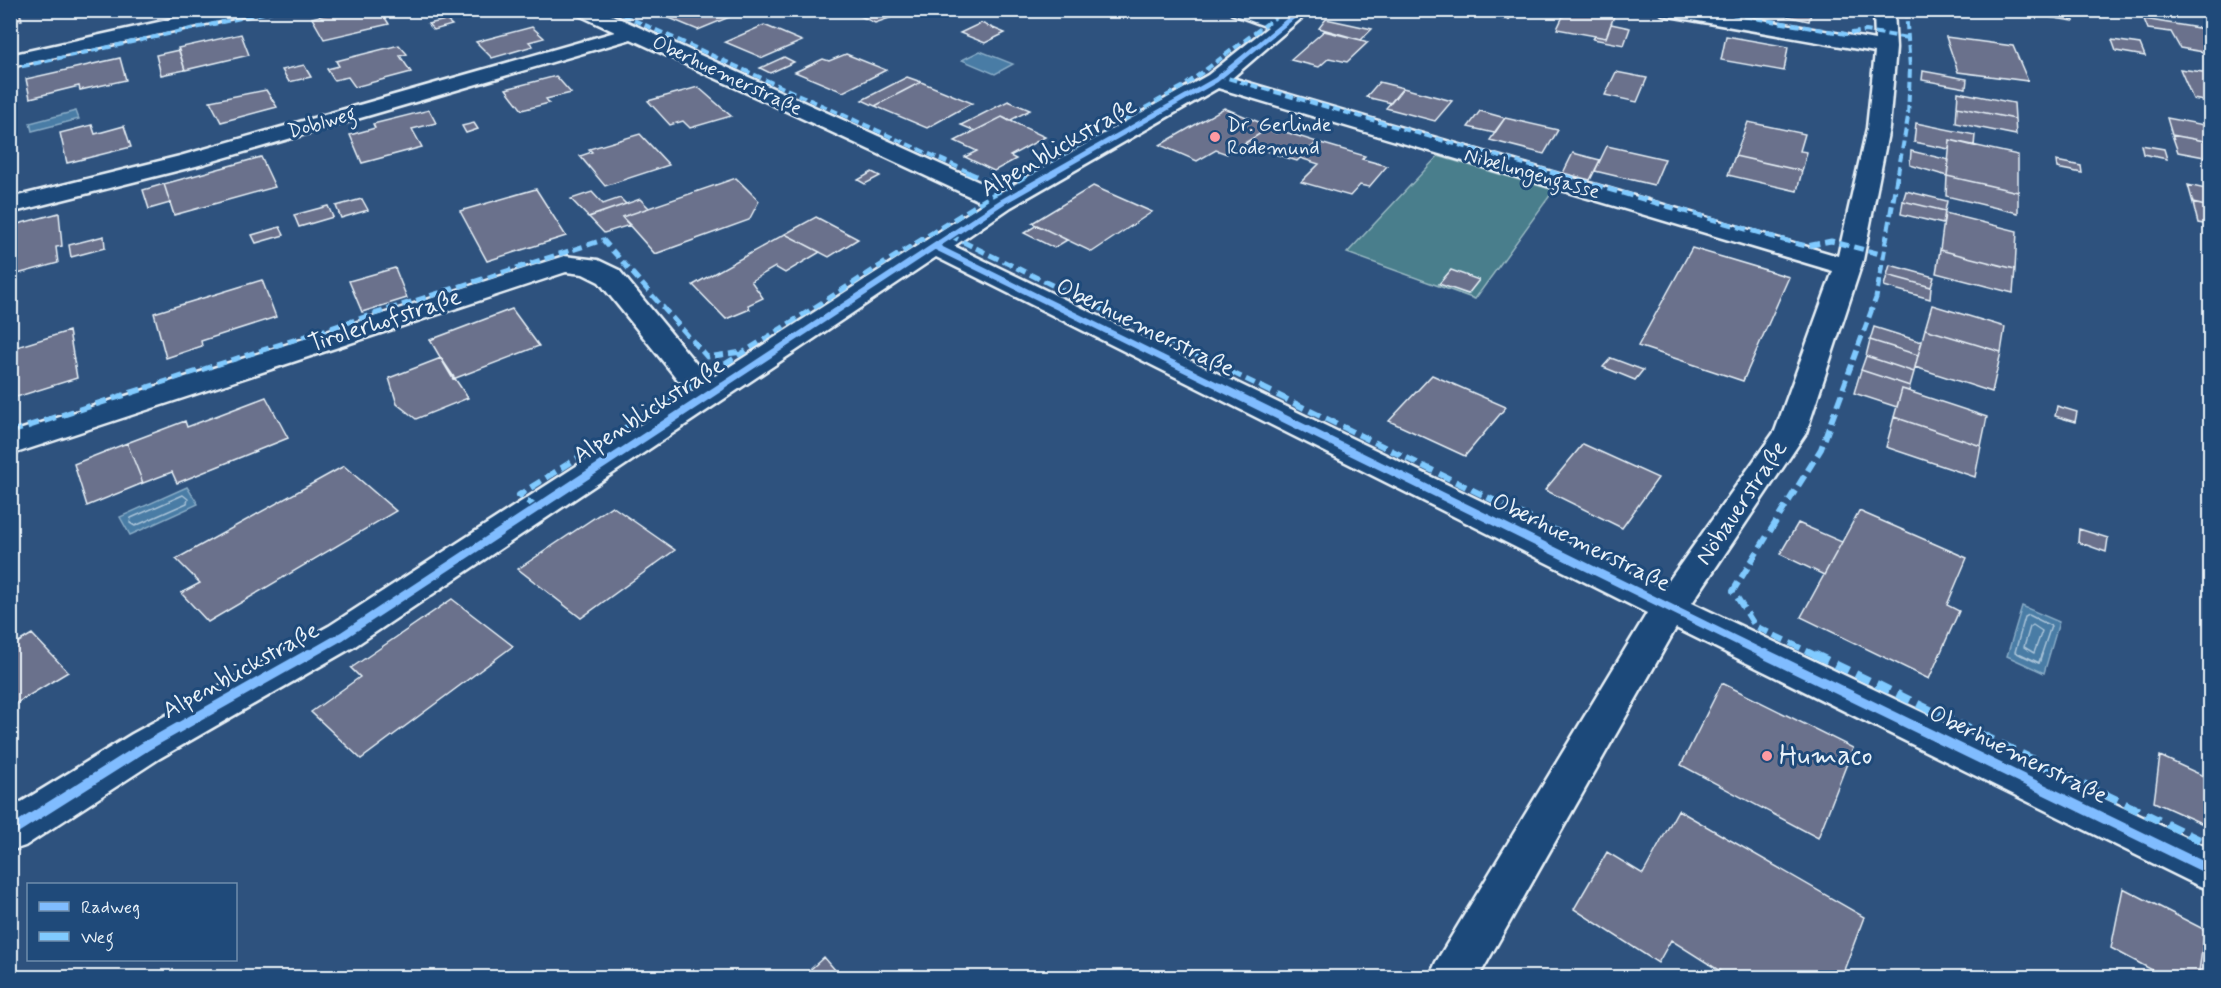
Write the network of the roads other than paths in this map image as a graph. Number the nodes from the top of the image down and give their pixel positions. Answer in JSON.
{"nodes":[{"id":1,"x":242,"y":10,"type":"edge"},
{"id":2,"x":584,"y":10,"type":"edge"},
{"id":3,"x":1239,"y":10,"type":"edge"},
{"id":4,"x":1669,"y":10,"type":"edge"},
{"id":5,"x":1884,"y":10,"type":"edge"},
{"id":6,"x":1292,"y":18,"type":"edge"},
{"id":7,"x":632,"y":32,"type":"junction"},
{"id":8,"x":1886,"y":48,"type":"junction"},
{"id":9,"x":10,"y":62,"type":"edge"},
{"id":10,"x":1216,"y":80,"type":"junction"},
{"id":11,"x":1002,"y":202,"type":"junction"},
{"id":12,"x":10,"y":206,"type":"edge"},
{"id":13,"x":936,"y":247,"type":"junction"},
{"id":14,"x":1848,"y":267,"type":"junction"},
{"id":15,"x":716,"y":390,"type":"junction"},
{"id":16,"x":10,"y":444,"type":"edge"},
{"id":17,"x":1669,"y":608,"type":"junction"},
{"id":18,"x":10,"y":832,"type":"edge"},
{"id":19,"x":2211,"y":870,"type":"edge"},
{"id":20,"x":1452,"y":978,"type":"edge"}],
"edges":[{"from":1,"to":9,"type":"street"},
{"from":2,"to":7,"type":"street","name":"Oberhuemerstraße"},
{"from":3,"to":6,"type":"street"},
{"from":4,"to":8,"type":"street"},
{"from":5,"to":8,"type":"street","name":"Nöbauerstraße"},
{"from":6,"to":10,"type":"street","name":"Alpenblickstraße"},
{"from":7,"to":11,"type":"street","name":"Oberhuemerstraße"},
{"from":7,"to":12,"type":"street","name":"Doblweg"},
{"from":8,"to":14,"type":"street","name":"Nöbauerstraße"},
{"from":10,"to":11,"type":"street","name":"Alpenblickstraße"},
{"from":10,"to":14,"type":"street","name":"Nibelungengasse"},
{"from":11,"to":13,"type":"street","name":"Alpenblickstraße"},
{"from":13,"to":15,"type":"street","name":"Alpenblickstraße"},
{"from":13,"to":17,"type":"street","name":"Oberhuemerstraße"},
{"from":14,"to":17,"type":"street","name":"Nöbauerstraße"},
{"from":15,"to":16,"type":"street","name":"Tirolerhofstraße"},
{"from":15,"to":18,"type":"street","name":"Alpenblickstraße"},
{"from":17,"to":19,"type":"street","name":"Oberhuemerstraße"},
{"from":17,"to":20,"type":"street","name":"Nöbauerstraße"}]}
